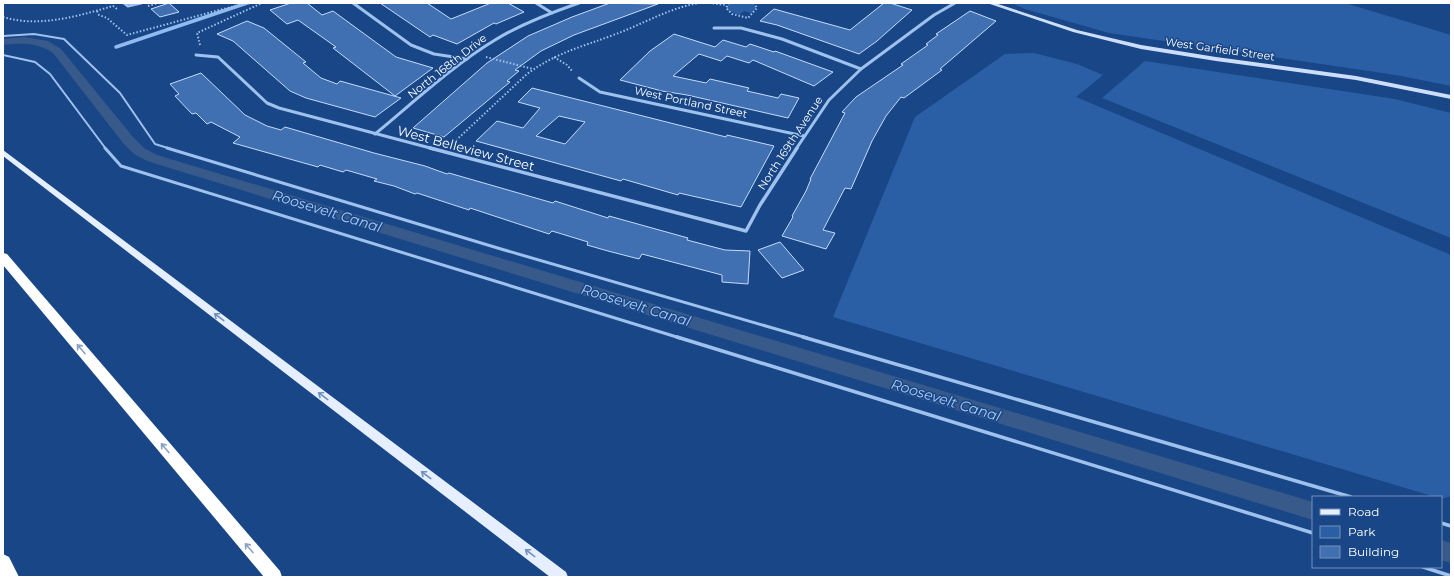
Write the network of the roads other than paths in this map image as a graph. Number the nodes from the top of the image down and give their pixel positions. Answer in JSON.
{"nodes":[{"id":1,"x":124,"y":3,"type":"edge"},
{"id":2,"x":141,"y":3,"type":"edge"},
{"id":3,"x":353,"y":3,"type":"edge"},
{"id":4,"x":536,"y":3,"type":"edge"},
{"id":5,"x":579,"y":3,"type":"edge"},
{"id":6,"x":955,"y":3,"type":"edge"},
{"id":7,"x":990,"y":3,"type":"edge"},
{"id":8,"x":552,"y":13,"type":"junction"},
{"id":9,"x":714,"y":28,"type":"dead end"},
{"id":10,"x":3,"y":36,"type":"edge"},
{"id":11,"x":3,"y":55,"type":"edge"},
{"id":12,"x":196,"y":55,"type":"dead end"},
{"id":13,"x":467,"y":59,"type":"junction"},
{"id":14,"x":861,"y":70,"type":"junction"},
{"id":15,"x":578,"y":78,"type":"road end"},
{"id":16,"x":1451,"y":97,"type":"edge"},
{"id":17,"x":375,"y":134,"type":"junction"},
{"id":18,"x":804,"y":136,"type":"junction"},
{"id":19,"x":3,"y":152,"type":"edge"},
{"id":20,"x":746,"y":231,"type":"joint"},
{"id":21,"x":3,"y":258,"type":"edge"},
{"id":22,"x":1348,"y":496,"type":"edge"},
{"id":23,"x":1312,"y":533,"type":"edge"},
{"id":24,"x":3,"y":562,"type":"edge"},
{"id":25,"x":1425,"y":568,"type":"edge"},
{"id":26,"x":1451,"y":576,"type":"edge"},
{"id":27,"x":11,"y":577,"type":"edge"},
{"id":28,"x":274,"y":577,"type":"edge"},
{"id":29,"x":561,"y":577,"type":"edge"}],
"edges":[{"from":1,"to":2,"type":"street"},
{"from":3,"to":13,"type":"street"},
{"from":4,"to":8,"type":"street"},
{"from":5,"to":8,"type":"street","name":"North 168th Drive"},
{"from":6,"to":14,"type":"street","name":"North 169th Avenue"},
{"from":7,"to":16,"type":"street","name":"West Garfield Street"},
{"from":8,"to":13,"type":"street","name":"North 168th Drive"},
{"from":9,"to":14,"type":"street"},
{"from":10,"to":22,"type":"lane"},
{"from":11,"to":23,"type":"lane"},
{"from":12,"to":17,"type":"street","name":"West Belleview Street"},
{"from":13,"to":17,"type":"street","name":"North 168th Drive"},
{"from":14,"to":18,"type":"street","name":"North 169th Avenue"},
{"from":15,"to":18,"type":"street","name":"West Portland Street"},
{"from":17,"to":20,"type":"street","name":"West Belleview Street"},
{"from":18,"to":20,"type":"street","name":"North 169th Avenue"},
{"from":29,"to":19,"type":"main road","one_way":true},
{"from":28,"to":21,"type":"highway","one_way":true},
{"from":24,"to":27,"type":"highway"},
{"from":25,"to":26,"type":"lane"}]}
